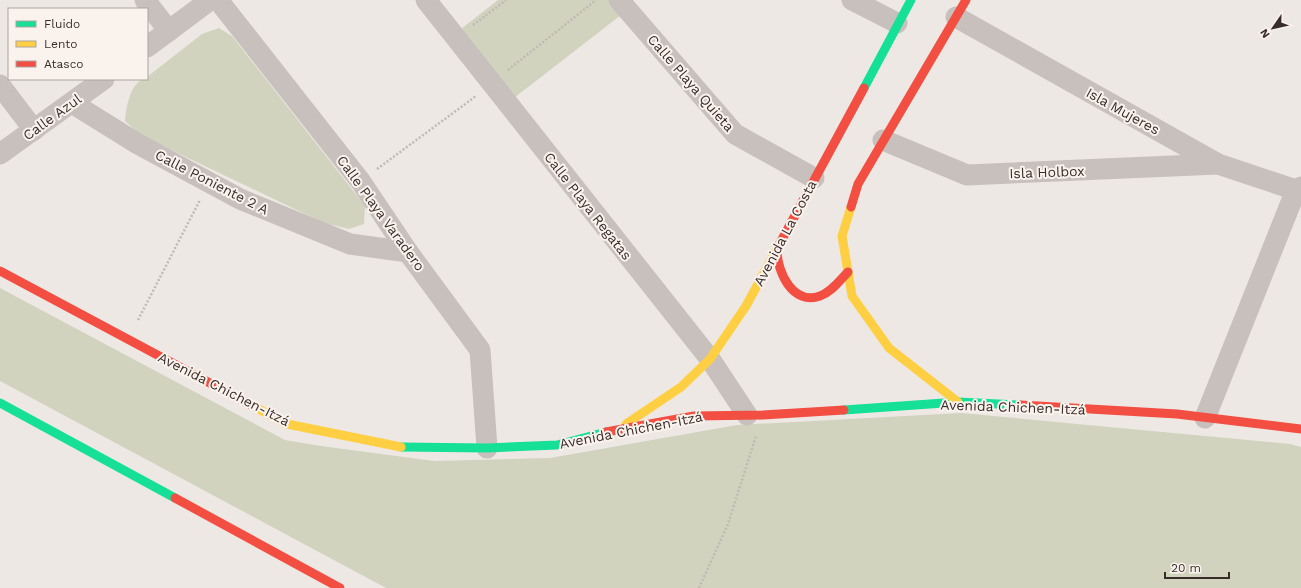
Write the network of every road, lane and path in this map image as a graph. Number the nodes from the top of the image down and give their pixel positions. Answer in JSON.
{"nodes":[{"id":1,"x":145,"y":0,"type":"edge"},
{"id":2,"x":210,"y":0,"type":"edge"},
{"id":3,"x":218,"y":0,"type":"edge"},
{"id":4,"x":426,"y":0,"type":"edge"},
{"id":5,"x":506,"y":0,"type":"edge"},
{"id":6,"x":619,"y":0,"type":"edge"},
{"id":7,"x":852,"y":0,"type":"edge"},
{"id":8,"x":911,"y":0,"type":"edge"},
{"id":9,"x":961,"y":8,"type":"edge"},
{"id":10,"x":897,"y":23,"type":"junction"},
{"id":11,"x":169,"y":31,"type":"junction"},
{"id":12,"x":456,"y":39,"type":"junction"},
{"id":13,"x":148,"y":46,"type":"edge"},
{"id":14,"x":103,"y":80,"type":"edge"},
{"id":15,"x":0,"y":85,"type":"edge"},
{"id":16,"x":72,"y":103,"type":"junction"},
{"id":17,"x":34,"y":130,"type":"junction"},
{"id":18,"x":883,"y":140,"type":"junction"},
{"id":19,"x":0,"y":154,"type":"edge"},
{"id":20,"x":1218,"y":164,"type":"junction"},
{"id":21,"x":814,"y":178,"type":"junction"},
{"id":22,"x":209,"y":182,"type":"junction"},
{"id":23,"x":1298,"y":189,"type":"edge"},
{"id":24,"x":777,"y":250,"type":"junction"},
{"id":25,"x":408,"y":252,"type":"junction"},
{"id":26,"x":0,"y":271,"type":"edge"},
{"id":27,"x":848,"y":272,"type":"junction"},
{"id":28,"x":128,"y":339,"type":"junction"},
{"id":29,"x":710,"y":358,"type":"junction"},
{"id":30,"x":958,"y":402,"type":"junction"},
{"id":31,"x":1,"y":405,"type":"edge"},
{"id":32,"x":755,"y":415,"type":"junction"},
{"id":33,"x":1205,"y":418,"type":"junction"},
{"id":34,"x":1301,"y":429,"type":"edge"},
{"id":35,"x":616,"y":430,"type":"junction"},
{"id":36,"x":487,"y":448,"type":"junction"},
{"id":37,"x":315,"y":582,"type":"edge"},
{"id":38,"x":340,"y":588,"type":"edge"},
{"id":39,"x":699,"y":588,"type":"edge"}],
"edges":[{"from":1,"to":11,"type":"street"},
{"from":2,"to":11,"type":"street"},
{"from":3,"to":25,"type":"street","name":"Calle Playa Varadero"},
{"from":4,"to":12,"type":"street","name":"Calle Playa Regatas"},
{"from":5,"to":12,"type":"path"},
{"from":6,"to":21,"type":"street","name":"Calle Playa Quieta"},
{"from":7,"to":10,"type":"street"},
{"from":8,"to":10,"type":"main road","name":"Avenida La Costa"},
{"from":9,"to":18,"type":"main road"},
{"from":9,"to":20,"type":"street","name":"Isla Mujeres"},
{"from":10,"to":21,"type":"main road","name":"Avenida La Costa"},
{"from":11,"to":13,"type":"street"},
{"from":12,"to":29,"type":"street","name":"Calle Playa Regatas"},
{"from":14,"to":16,"type":"street","name":"Calle Azul"},
{"from":15,"to":17,"type":"street"},
{"from":16,"to":17,"type":"street","name":"Calle Azul"},
{"from":16,"to":22,"type":"street","name":"Calle Poniente 2 A"},
{"from":17,"to":19,"type":"street","name":"Calle Azul"},
{"from":18,"to":20,"type":"street","name":"Isla Holbox"},
{"from":18,"to":27,"type":"main road"},
{"from":20,"to":23,"type":"street","name":"Isla Mujeres"},
{"from":21,"to":24,"type":"main road","name":"Avenida La Costa"},
{"from":22,"to":25,"type":"street","name":"Calle Poniente 2 A"},
{"from":22,"to":28,"type":"path"},
{"from":23,"to":33,"type":"street"},
{"from":24,"to":27,"type":"main road"},
{"from":24,"to":29,"type":"main road","name":"Avenida La Costa"},
{"from":25,"to":36,"type":"street","name":"Calle Playa Varadero"},
{"from":26,"to":28,"type":"main road","name":"Avenida Chichen-Itzá"},
{"from":27,"to":30,"type":"main road"},
{"from":28,"to":36,"type":"main road","name":"Avenida Chichen-Itzá"},
{"from":29,"to":32,"type":"street","name":"Calle Playa Regatas"},
{"from":29,"to":35,"type":"main road","name":"Avenida La Costa"},
{"from":30,"to":32,"type":"main road","name":"Avenida Chichen-Itzá"},
{"from":30,"to":33,"type":"main road","name":"Avenida Chichen-Itzá"},
{"from":31,"to":37,"type":"main road"},
{"from":32,"to":35,"type":"main road","name":"Avenida Chichen-Itzá"},
{"from":32,"to":39,"type":"path"},
{"from":33,"to":34,"type":"main road","name":"Avenida Chichen-Itzá"},
{"from":35,"to":36,"type":"main road","name":"Avenida Chichen-Itzá"},
{"from":37,"to":38,"type":"main road"}]}
